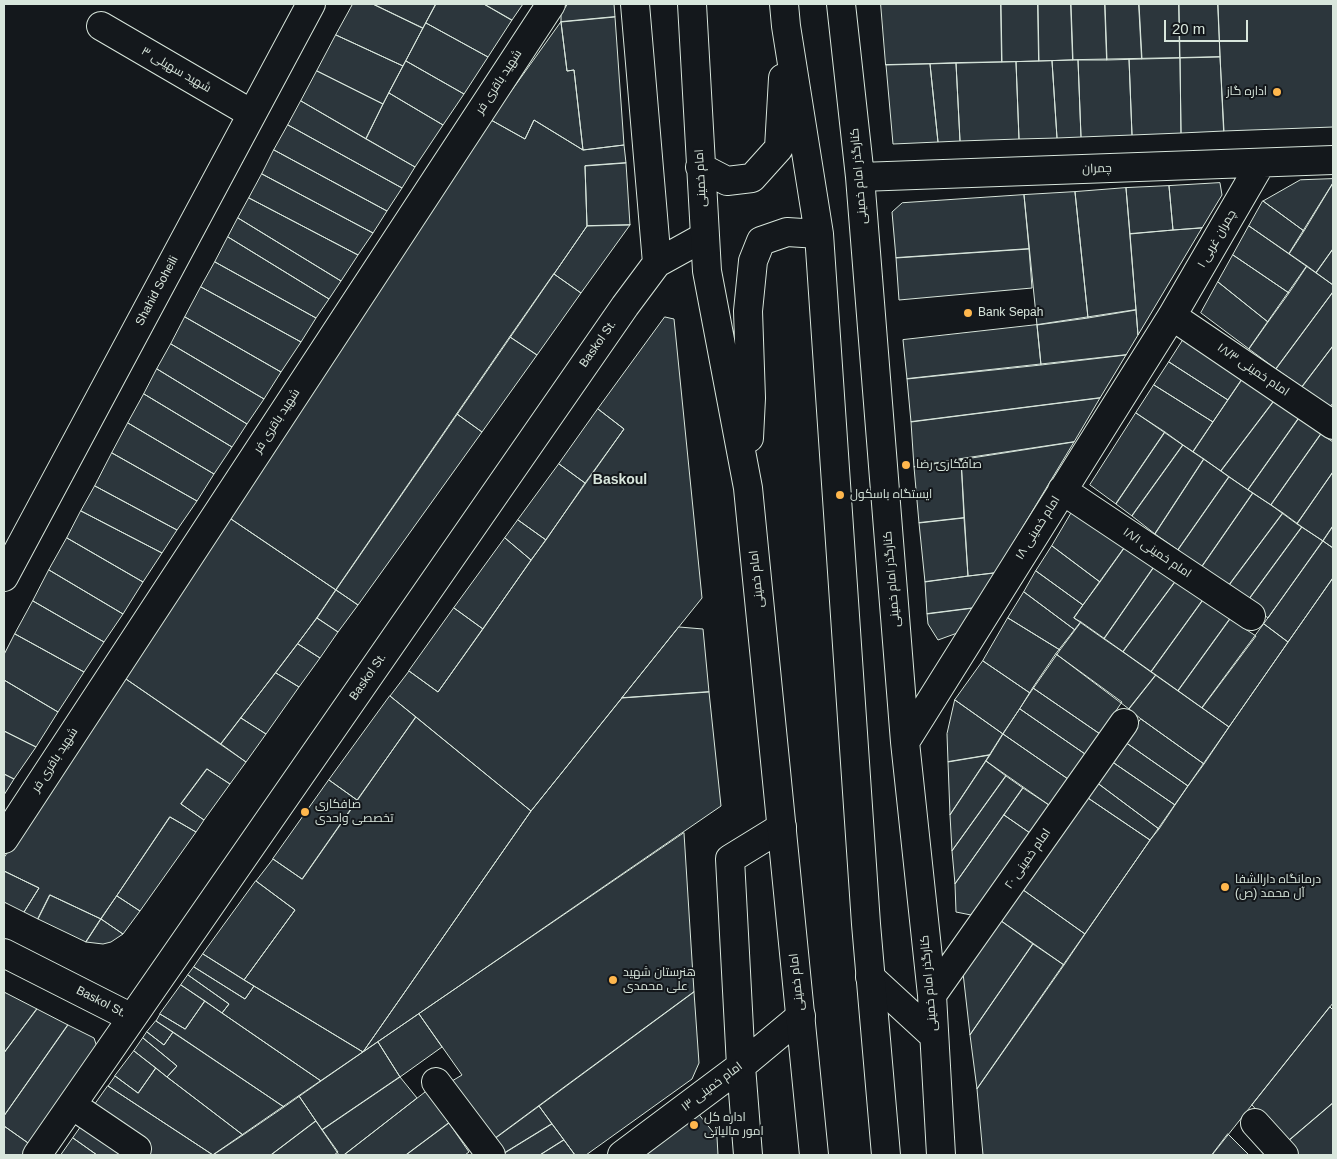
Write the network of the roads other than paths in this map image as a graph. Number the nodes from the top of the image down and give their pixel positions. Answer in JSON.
{"nodes":[{"id":1,"x":311,"y":4,"type":"edge"},
{"id":2,"x":550,"y":4,"type":"edge"},
{"id":3,"x":635,"y":4,"type":"edge"},
{"id":4,"x":692,"y":4,"type":"edge"},
{"id":5,"x":841,"y":4,"type":"edge"},
{"id":6,"x":785,"y":15,"type":"edge"},
{"id":7,"x":100,"y":26,"type":"dead end"},
{"id":8,"x":252,"y":114,"type":"junction"},
{"id":9,"x":1333,"y":160,"type":"edge"},
{"id":10,"x":1262,"y":163,"type":"junction"},
{"id":11,"x":700,"y":167,"type":"junction"},
{"id":12,"x":860,"y":177,"type":"junction"},
{"id":13,"x":819,"y":234,"type":"junction"},
{"id":14,"x":704,"y":237,"type":"junction"},
{"id":15,"x":657,"y":263,"type":"junction"},
{"id":16,"x":1172,"y":316,"type":"junction"},
{"id":17,"x":1333,"y":425,"type":"edge"},
{"id":18,"x":748,"y":488,"type":"junction"},
{"id":19,"x":1062,"y":490,"type":"junction"},
{"id":20,"x":4,"y":577,"type":"edge"},
{"id":21,"x":1252,"y":616,"type":"dead end"},
{"id":22,"x":1124,"y":724,"type":"dead end"},
{"id":23,"x":905,"y":742,"type":"junction"},
{"id":24,"x":782,"y":827,"type":"junction"},
{"id":25,"x":4,"y":839,"type":"edge"},
{"id":26,"x":4,"y":954,"type":"edge"},
{"id":27,"x":870,"y":977,"type":"junction"},
{"id":28,"x":932,"y":995,"type":"junction"},
{"id":29,"x":801,"y":1016,"type":"junction"},
{"id":30,"x":132,"y":1018,"type":"junction"},
{"id":31,"x":933,"y":1035,"type":"junction"},
{"id":32,"x":741,"y":1066,"type":"junction"},
{"id":33,"x":436,"y":1082,"type":"dead end"},
{"id":34,"x":72,"y":1105,"type":"junction"},
{"id":35,"x":1255,"y":1123,"type":"dead end"},
{"id":36,"x":137,"y":1149,"type":"dead end"},
{"id":37,"x":37,"y":1155,"type":"edge"},
{"id":38,"x":491,"y":1155,"type":"edge"},
{"id":39,"x":622,"y":1155,"type":"edge"},
{"id":40,"x":748,"y":1155,"type":"edge"},
{"id":41,"x":814,"y":1155,"type":"edge"},
{"id":42,"x":886,"y":1155,"type":"edge"},
{"id":43,"x":941,"y":1155,"type":"edge"},
{"id":44,"x":1284,"y":1155,"type":"edge"}],
"edges":[{"from":1,"to":8,"type":"street","name":"Shahid Soheili"},
{"from":2,"to":25,"type":"street","name":"شهید باقری فر"},
{"from":3,"to":15,"type":"street"},
{"from":4,"to":11,"type":"street","name":"امام خمینی"},
{"from":5,"to":12,"type":"street","name":"کنارگذر امام خمینی"},
{"from":6,"to":11,"type":"street"},
{"from":6,"to":13,"type":"street"},
{"from":7,"to":8,"type":"street","name":"شهید سهیلی ۳"},
{"from":8,"to":20,"type":"street","name":"Shahid Soheili"},
{"from":9,"to":10,"type":"street","name":"چمران"},
{"from":10,"to":12,"type":"street","name":"چمران"},
{"from":10,"to":16,"type":"street","name":"چمران غربی ۱"},
{"from":11,"to":14,"type":"street","name":"امام خمینی"},
{"from":12,"to":23,"type":"street","name":"کنارگذر امام خمینی"},
{"from":13,"to":18,"type":"street"},
{"from":13,"to":27,"type":"street"},
{"from":14,"to":15,"type":"street","name":"Baskol St."},
{"from":14,"to":18,"type":"street","name":"امام خمینی"},
{"from":15,"to":30,"type":"street","name":"Baskol St."},
{"from":16,"to":17,"type":"street","name":"امام خمینی ۱۸/۳"},
{"from":16,"to":19,"type":"street","name":"امام خمینی ۱۸"},
{"from":18,"to":24,"type":"street","name":"امام خمینی"},
{"from":19,"to":21,"type":"street","name":"امام خمینی ۱۸/۱"},
{"from":19,"to":23,"type":"street","name":"امام خمینی ۱۸"},
{"from":22,"to":28,"type":"street","name":"امام خمینی ۲۰"},
{"from":23,"to":28,"type":"street","name":"کنارگذر امام خمینی"},
{"from":24,"to":29,"type":"street","name":"امام خمینی"},
{"from":24,"to":32,"type":"street"},
{"from":26,"to":30,"type":"street","name":"Baskol St."},
{"from":27,"to":31,"type":"street"},
{"from":27,"to":42,"type":"street"},
{"from":28,"to":31,"type":"street","name":"کنارگذر امام خمینی"},
{"from":29,"to":32,"type":"street","name":"امام خمینی ۱۳"},
{"from":29,"to":41,"type":"street","name":"امام خمینی"},
{"from":30,"to":34,"type":"street"},
{"from":31,"to":43,"type":"street","name":"کنارگذر امام خمینی"},
{"from":32,"to":39,"type":"street","name":"امام خمینی ۱۳"},
{"from":32,"to":40,"type":"street"},
{"from":33,"to":38,"type":"street"},
{"from":34,"to":36,"type":"street"},
{"from":34,"to":37,"type":"street"},
{"from":35,"to":44,"type":"street"}]}
